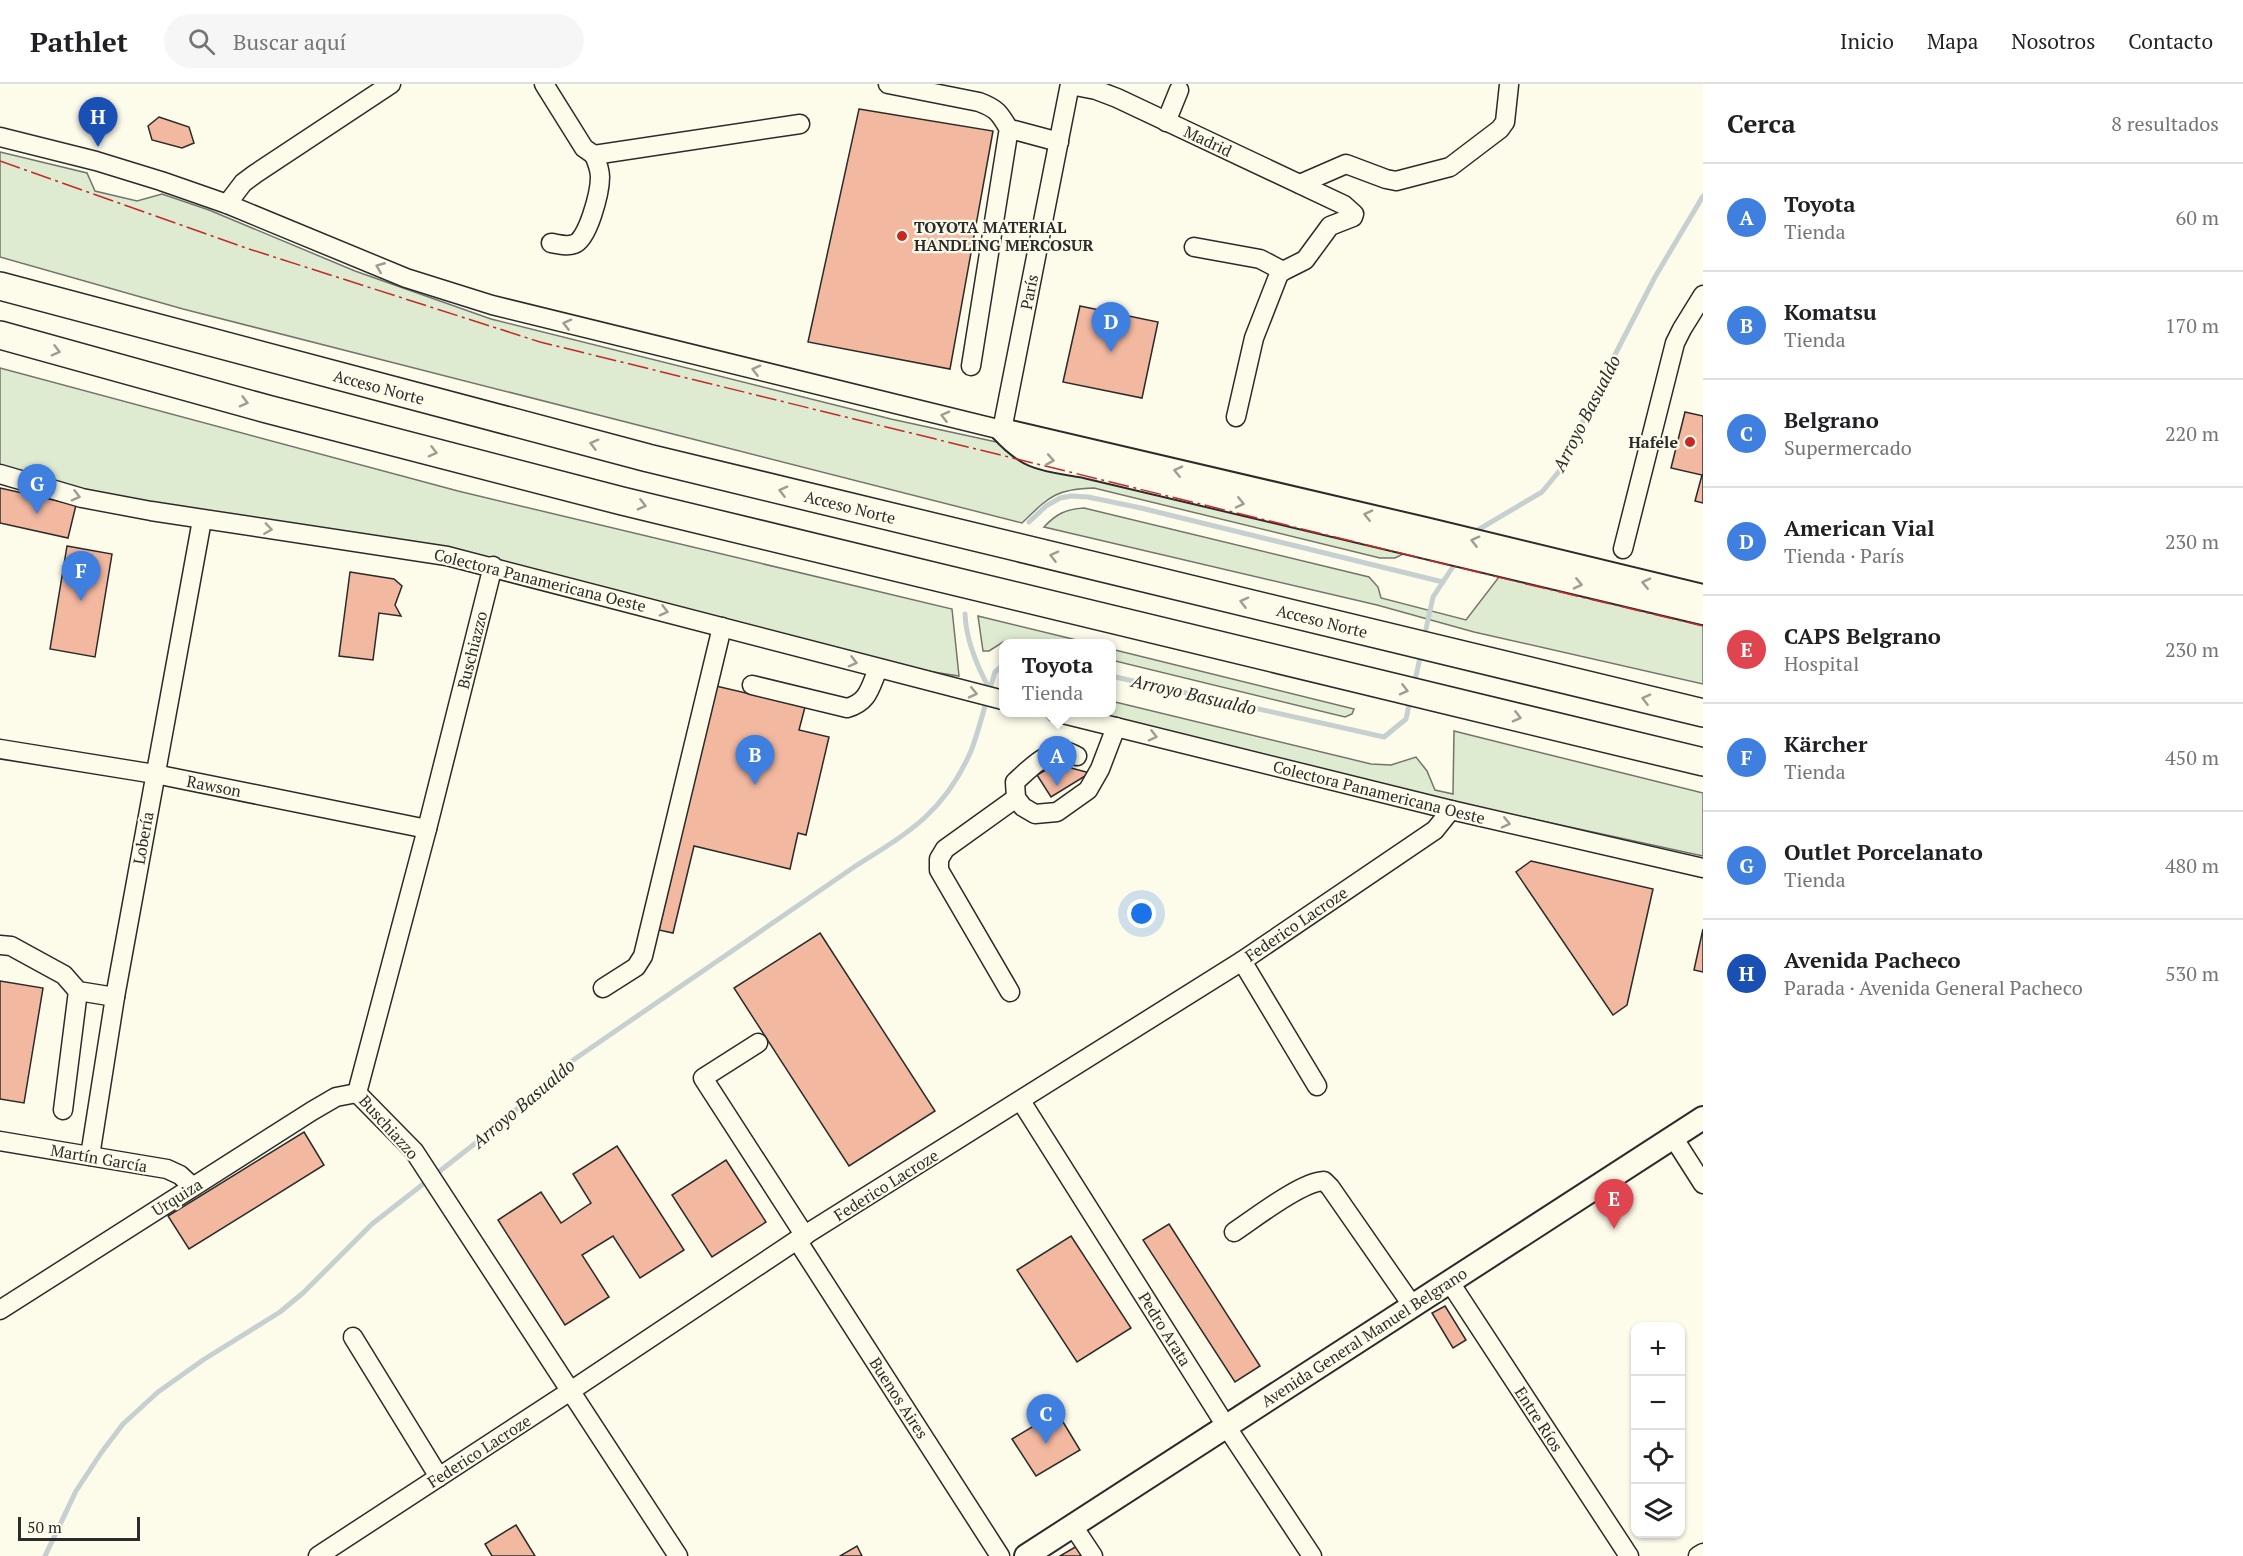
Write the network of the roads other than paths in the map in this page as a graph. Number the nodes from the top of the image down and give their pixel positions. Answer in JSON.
{"nodes":[{"id":1,"x":391,"y":84,"type":"edge"},
{"id":2,"x":544,"y":84,"type":"edge"},
{"id":3,"x":888,"y":84,"type":"edge"},
{"id":4,"x":1070,"y":84,"type":"edge"},
{"id":5,"x":1509,"y":85,"type":"edge"},
{"id":6,"x":1179,"y":90,"type":"dead end"},
{"id":7,"x":1166,"y":122,"type":"junction"},
{"id":8,"x":800,"y":124,"type":"dead end"},
{"id":9,"x":1010,"y":131,"type":"junction"},
{"id":10,"x":0,"y":137,"type":"edge"},
{"id":11,"x":1059,"y":142,"type":"junction"},
{"id":12,"x":594,"y":155,"type":"junction"},
{"id":13,"x":1300,"y":184,"type":"junction"},
{"id":14,"x":227,"y":204,"type":"junction"},
{"id":15,"x":551,"y":243,"type":"dead end"},
{"id":16,"x":1194,"y":247,"type":"dead end"},
{"id":17,"x":1282,"y":271,"type":"junction"},
{"id":18,"x":0,"y":286,"type":"edge"},
{"id":19,"x":1703,"y":295,"type":"edge"},
{"id":20,"x":0,"y":335,"type":"edge"},
{"id":21,"x":971,"y":366,"type":"dead end"},
{"id":22,"x":1236,"y":417,"type":"dead end"},
{"id":23,"x":1002,"y":430,"type":"junction"},
{"id":24,"x":0,"y":474,"type":"edge"},
{"id":25,"x":202,"y":520,"type":"junction"},
{"id":26,"x":1623,"y":549,"type":"dead end"},
{"id":27,"x":1523,"y":562,"type":"junction"},
{"id":28,"x":493,"y":566,"type":"junction"},
{"id":29,"x":1703,"y":596,"type":"edge"},
{"id":30,"x":1703,"y":613,"type":"edge"},
{"id":31,"x":723,"y":627,"type":"junction"},
{"id":32,"x":878,"y":669,"type":"junction"},
{"id":33,"x":752,"y":685,"type":"dead end"},
{"id":34,"x":999,"y":699,"type":"edge"},
{"id":35,"x":1703,"y":713,"type":"edge"},
{"id":36,"x":1075,"y":717,"type":"edge"},
{"id":37,"x":1116,"y":727,"type":"junction"},
{"id":38,"x":0,"y":749,"type":"edge"},
{"id":39,"x":1077,"y":756,"type":"dead end"},
{"id":40,"x":1703,"y":762,"type":"edge"},
{"id":41,"x":154,"y":774,"type":"junction"},
{"id":42,"x":1016,"y":798,"type":"junction"},
{"id":43,"x":1451,"y":810,"type":"junction"},
{"id":44,"x":427,"y":829,"type":"junction"},
{"id":45,"x":1703,"y":868,"type":"edge"},
{"id":46,"x":0,"y":945,"type":"edge"},
{"id":47,"x":1242,"y":961,"type":"junction"},
{"id":48,"x":603,"y":988,"type":"dead end"},
{"id":49,"x":78,"y":991,"type":"junction"},
{"id":50,"x":1010,"y":992,"type":"dead end"},
{"id":51,"x":115,"y":997,"type":"junction"},
{"id":52,"x":758,"y":1043,"type":"dead end"},
{"id":53,"x":1317,"y":1086,"type":"dead end"},
{"id":54,"x":357,"y":1093,"type":"junction"},
{"id":55,"x":1021,"y":1101,"type":"junction"},
{"id":56,"x":63,"y":1110,"type":"dead end"},
{"id":57,"x":1703,"y":1118,"type":"edge"},
{"id":58,"x":1673,"y":1137,"type":"junction"},
{"id":59,"x":0,"y":1141,"type":"edge"},
{"id":60,"x":90,"y":1156,"type":"junction"},
{"id":61,"x":1703,"y":1184,"type":"edge"},
{"id":62,"x":193,"y":1187,"type":"junction"},
{"id":63,"x":1234,"y":1232,"type":"dead end"},
{"id":64,"x":801,"y":1238,"type":"junction"},
{"id":65,"x":1449,"y":1281,"type":"junction"},
{"id":66,"x":1412,"y":1305,"type":"junction"},
{"id":67,"x":0,"y":1310,"type":"edge"},
{"id":68,"x":353,"y":1337,"type":"dead end"},
{"id":69,"x":572,"y":1390,"type":"junction"},
{"id":70,"x":1226,"y":1426,"type":"junction"},
{"id":71,"x":439,"y":1477,"type":"junction"},
{"id":72,"x":1073,"y":1526,"type":"junction"},
{"id":73,"x":1703,"y":1552,"type":"edge"},
{"id":74,"x":318,"y":1556,"type":"edge"},
{"id":75,"x":678,"y":1556,"type":"edge"},
{"id":76,"x":1000,"y":1556,"type":"edge"},
{"id":77,"x":1026,"y":1556,"type":"edge"},
{"id":78,"x":1093,"y":1556,"type":"edge"},
{"id":79,"x":1312,"y":1556,"type":"edge"},
{"id":80,"x":1629,"y":1556,"type":"edge"},
{"id":81,"x":1698,"y":1556,"type":"edge"}],
"edges":[{"from":1,"to":14,"type":"street"},
{"from":2,"to":12,"type":"street"},
{"from":3,"to":9,"type":"street"},
{"from":4,"to":7,"type":"street","name":"Madrid"},
{"from":4,"to":11,"type":"street","name":"París"},
{"from":5,"to":13,"type":"street"},
{"from":6,"to":7,"type":"street"},
{"from":7,"to":13,"type":"street","name":"Madrid"},
{"from":8,"to":12,"type":"street"},
{"from":9,"to":11,"type":"street"},
{"from":9,"to":21,"type":"street"},
{"from":10,"to":14,"type":"street"},
{"from":11,"to":23,"type":"street","name":"París"},
{"from":12,"to":15,"type":"street"},
{"from":13,"to":17,"type":"street","name":"Madrid"},
{"from":23,"to":14,"type":"street","one_way":true},
{"from":16,"to":17,"type":"street"},
{"from":17,"to":22,"type":"street"},
{"from":35,"to":18,"type":"highway","name":"Acceso Norte","one_way":true},
{"from":19,"to":26,"type":"street"},
{"from":20,"to":40,"type":"highway","one_way":true},
{"from":23,"to":27,"type":"main road"},
{"from":24,"to":25,"type":"street","name":"Colectora Panamericana Oeste","one_way":true},
{"from":25,"to":28,"type":"street","name":"Colectora Panamericana Oeste","one_way":true},
{"from":25,"to":41,"type":"street","name":"Lobería"},
{"from":29,"to":27,"type":"main road","one_way":true},
{"from":27,"to":30,"type":"main road","one_way":true},
{"from":28,"to":31,"type":"street","name":"Colectora Panamericana Oeste","one_way":true},
{"from":28,"to":44,"type":"street","name":"Buschiazzo"},
{"from":31,"to":32,"type":"street","name":"Colectora Panamericana Oeste","one_way":true},
{"from":31,"to":48,"type":"street"},
{"from":32,"to":33,"type":"street"},
{"from":32,"to":34,"type":"street","name":"Colectora Panamericana Oeste","one_way":true},
{"from":36,"to":37,"type":"street","name":"Colectora Panamericana Oeste"},
{"from":37,"to":42,"type":"street"},
{"from":37,"to":43,"type":"street","name":"Colectora Panamericana Oeste","one_way":true},
{"from":38,"to":41,"type":"street","name":"Rawson"},
{"from":39,"to":42,"type":"street"},
{"from":41,"to":44,"type":"street","name":"Rawson"},
{"from":41,"to":51,"type":"street","name":"Lobería"},
{"from":42,"to":50,"type":"street"},
{"from":43,"to":45,"type":"street","name":"Colectora Panamericana Oeste","one_way":true},
{"from":43,"to":47,"type":"street","name":"Federico Lacroze"},
{"from":44,"to":54,"type":"street","name":"Buschiazzo"},
{"from":46,"to":49,"type":"street"},
{"from":47,"to":53,"type":"street"},
{"from":47,"to":55,"type":"street","name":"Federico Lacroze"},
{"from":49,"to":51,"type":"street"},
{"from":49,"to":56,"type":"street"},
{"from":51,"to":60,"type":"street","name":"Lobería"},
{"from":52,"to":64,"type":"street","name":"Buenos Aires"},
{"from":54,"to":62,"type":"street","name":"Urquiza"},
{"from":54,"to":69,"type":"street","name":"Buschiazzo"},
{"from":55,"to":64,"type":"street","name":"Federico Lacroze"},
{"from":55,"to":70,"type":"street","name":"Pedro Arata"},
{"from":57,"to":58,"type":"main road","name":"Avenida General Manuel Belgrano"},
{"from":58,"to":61,"type":"street"},
{"from":58,"to":65,"type":"main road","name":"Avenida General Manuel Belgrano"},
{"from":59,"to":60,"type":"street","name":"Martín García"},
{"from":60,"to":62,"type":"street","name":"Martín García"},
{"from":62,"to":67,"type":"street","name":"Urquiza"},
{"from":63,"to":66,"type":"street"},
{"from":64,"to":69,"type":"street","name":"Federico Lacroze"},
{"from":64,"to":76,"type":"street","name":"Buenos Aires"},
{"from":65,"to":66,"type":"main road","name":"Avenida General Manuel Belgrano"},
{"from":65,"to":80,"type":"street","name":"Entre Ríos"},
{"from":66,"to":70,"type":"main road","name":"Avenida General Manuel Belgrano"},
{"from":68,"to":71,"type":"street"},
{"from":69,"to":71,"type":"street","name":"Federico Lacroze"},
{"from":69,"to":75,"type":"street","name":"Buschiazzo"},
{"from":70,"to":72,"type":"main road","name":"Avenida General Manuel Belgrano"},
{"from":70,"to":79,"type":"street","name":"Pedro Arata"},
{"from":71,"to":74,"type":"street","name":"Federico Lacroze"},
{"from":72,"to":77,"type":"main road","name":"Avenida General Manuel Belgrano"},
{"from":72,"to":78,"type":"street"},
{"from":73,"to":81,"type":"street"}]}
